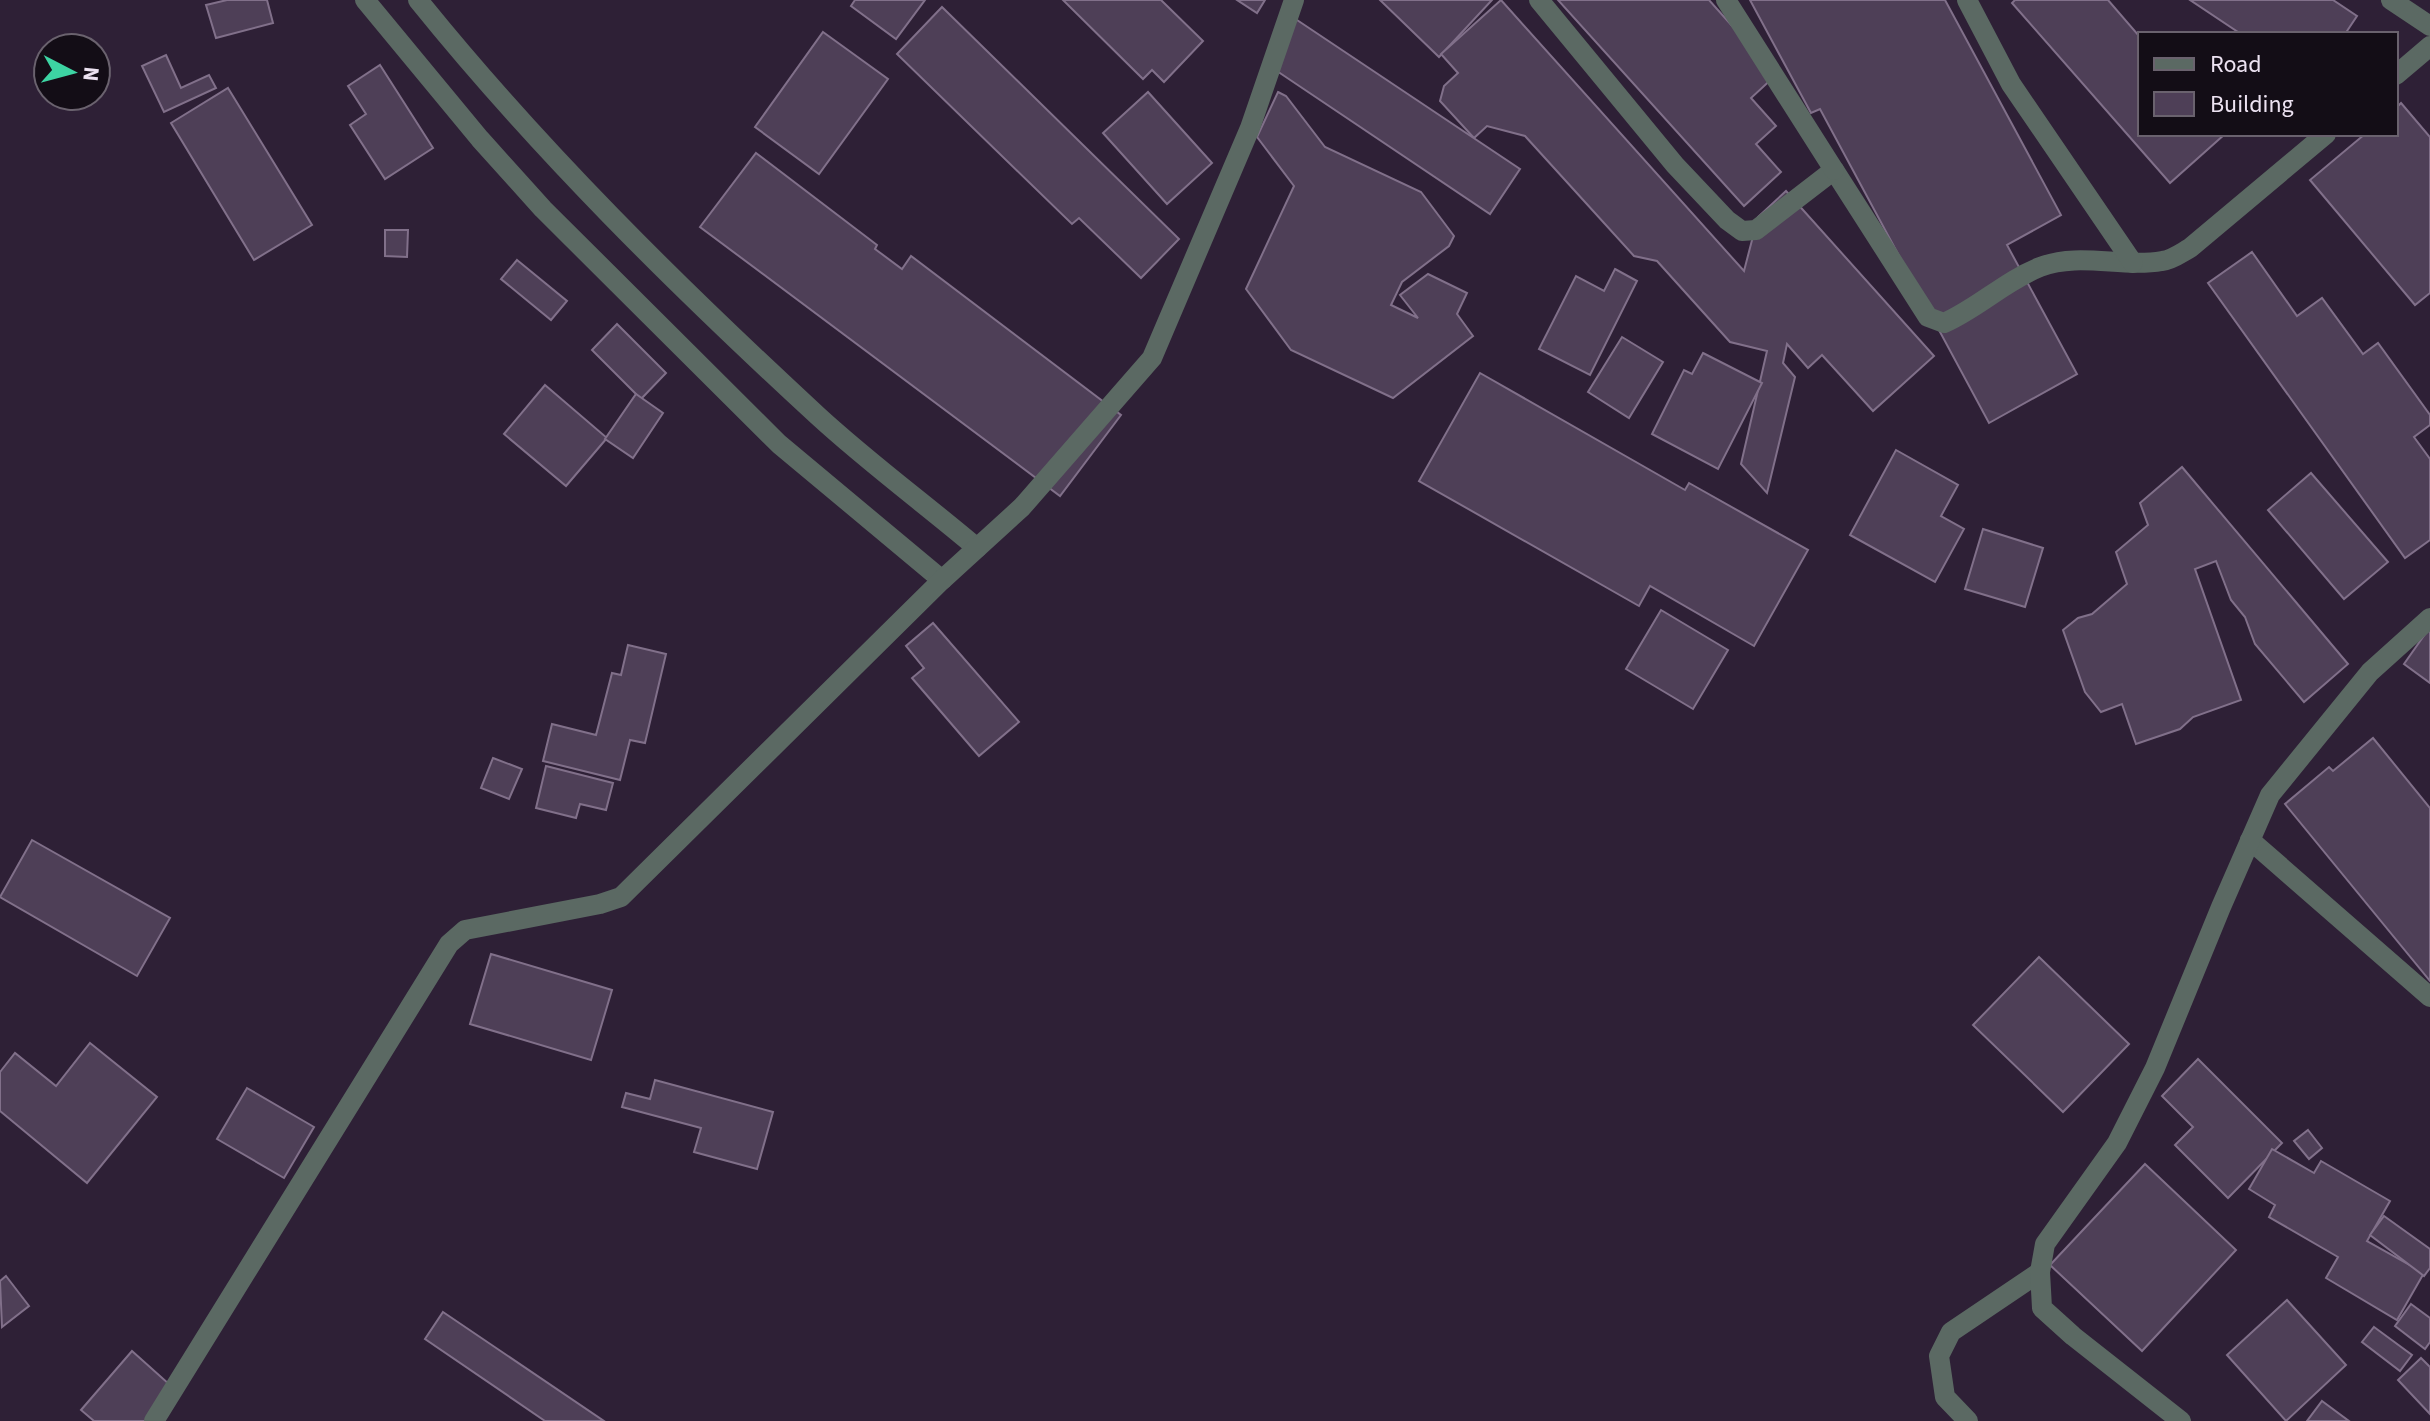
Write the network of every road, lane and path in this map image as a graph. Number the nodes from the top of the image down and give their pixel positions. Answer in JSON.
{"nodes":[{"id":1,"x":365,"y":0,"type":"edge"},
{"id":2,"x":418,"y":0,"type":"edge"},
{"id":3,"x":1294,"y":0,"type":"edge"},
{"id":4,"x":1539,"y":0,"type":"edge"},
{"id":5,"x":1726,"y":0,"type":"edge"},
{"id":6,"x":1967,"y":0,"type":"edge"},
{"id":7,"x":2391,"y":0,"type":"edge"},
{"id":8,"x":2430,"y":26,"type":"edge"},
{"id":9,"x":2430,"y":46,"type":"edge"},
{"id":10,"x":2398,"y":73,"type":"edge"},
{"id":11,"x":2324,"y":136,"type":"edge"},
{"id":12,"x":1834,"y":170,"type":"junction"},
{"id":13,"x":2133,"y":263,"type":"junction"},
{"id":14,"x":977,"y":548,"type":"junction"},
{"id":15,"x":942,"y":580,"type":"junction"},
{"id":16,"x":2430,"y":618,"type":"edge"},
{"id":17,"x":2250,"y":840,"type":"junction"},
{"id":18,"x":2430,"y":997,"type":"edge"},
{"id":19,"x":2040,"y":1272,"type":"junction"},
{"id":20,"x":154,"y":1421,"type":"edge"},
{"id":21,"x":1968,"y":1421,"type":"edge"},
{"id":22,"x":2181,"y":1421,"type":"edge"}],
"edges":[{"from":1,"to":15,"type":"street"},
{"from":2,"to":14,"type":"street"},
{"from":3,"to":14,"type":"street"},
{"from":4,"to":12,"type":"street"},
{"from":5,"to":12,"type":"street"},
{"from":6,"to":13,"type":"street"},
{"from":7,"to":8,"type":"street"},
{"from":9,"to":10,"type":"street"},
{"from":11,"to":13,"type":"street"},
{"from":12,"to":13,"type":"street"},
{"from":14,"to":15,"type":"street"},
{"from":15,"to":20,"type":"street"},
{"from":16,"to":17,"type":"street"},
{"from":17,"to":18,"type":"street"},
{"from":17,"to":19,"type":"street"},
{"from":19,"to":21,"type":"street"},
{"from":19,"to":22,"type":"street"}]}
